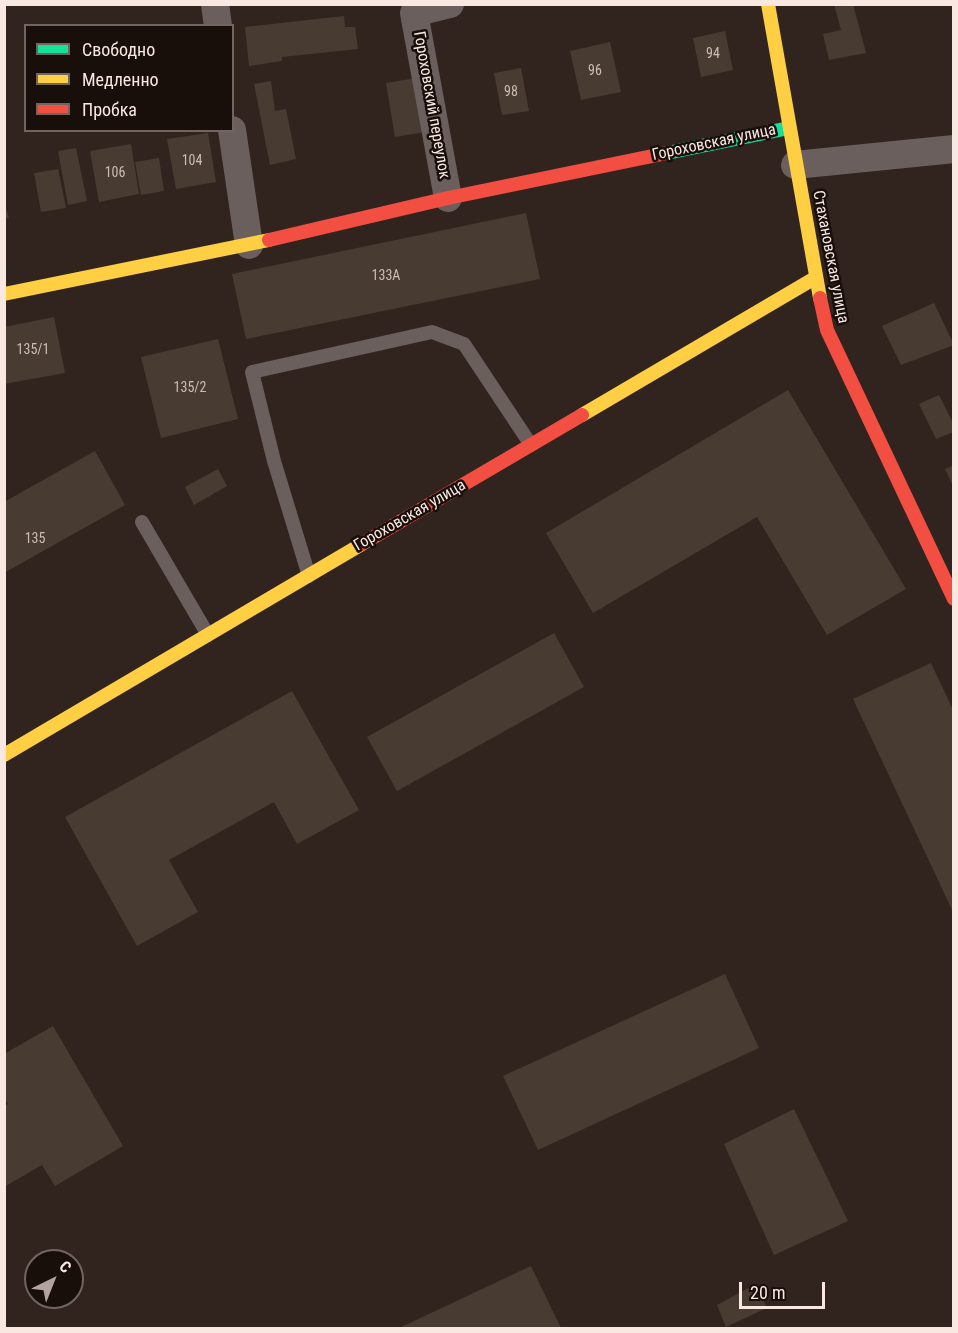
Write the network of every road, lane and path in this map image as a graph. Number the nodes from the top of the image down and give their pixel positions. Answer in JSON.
{"nodes":[{"id":1,"x":215,"y":4,"type":"edge"},
{"id":2,"x":450,"y":4,"type":"edge"},
{"id":3,"x":768,"y":4,"type":"edge"},
{"id":4,"x":218,"y":24,"type":"edge"},
{"id":5,"x":789,"y":128,"type":"junction"},
{"id":6,"x":232,"y":132,"type":"edge"},
{"id":7,"x":954,"y":149,"type":"edge"},
{"id":8,"x":795,"y":165,"type":"junction"},
{"id":9,"x":448,"y":198,"type":"junction"},
{"id":10,"x":249,"y":245,"type":"junction"},
{"id":11,"x":815,"y":278,"type":"junction"},
{"id":12,"x":4,"y":294,"type":"edge"},
{"id":13,"x":531,"y":445,"type":"junction"},
{"id":14,"x":142,"y":522,"type":"dead end"},
{"id":15,"x":309,"y":576,"type":"junction"},
{"id":16,"x":952,"y":593,"type":"edge"},
{"id":17,"x":208,"y":635,"type":"junction"},
{"id":18,"x":4,"y":755,"type":"edge"}],
"edges":[{"from":1,"to":4,"type":"street"},
{"from":2,"to":9,"type":"street","name":"Гороховский переулок"},
{"from":3,"to":5,"type":"street","name":"Стахановская улица"},
{"from":5,"to":8,"type":"street","name":"Стахановская улица"},
{"from":5,"to":9,"type":"street","name":"Гороховская улица"},
{"from":6,"to":10,"type":"street"},
{"from":7,"to":8,"type":"street"},
{"from":8,"to":11,"type":"street","name":"Стахановская улица"},
{"from":9,"to":10,"type":"street","name":"Гороховская улица"},
{"from":10,"to":12,"type":"street","name":"Гороховская улица"},
{"from":11,"to":13,"type":"street","name":"Гороховская улица"},
{"from":11,"to":16,"type":"street","name":"Стахановская улица"},
{"from":13,"to":15,"type":"street","name":"Гороховская улица"},
{"from":13,"to":15,"type":"lane"},
{"from":14,"to":17,"type":"lane"},
{"from":15,"to":17,"type":"street","name":"Гороховская улица"},
{"from":17,"to":18,"type":"street","name":"Гороховская улица"}]}
